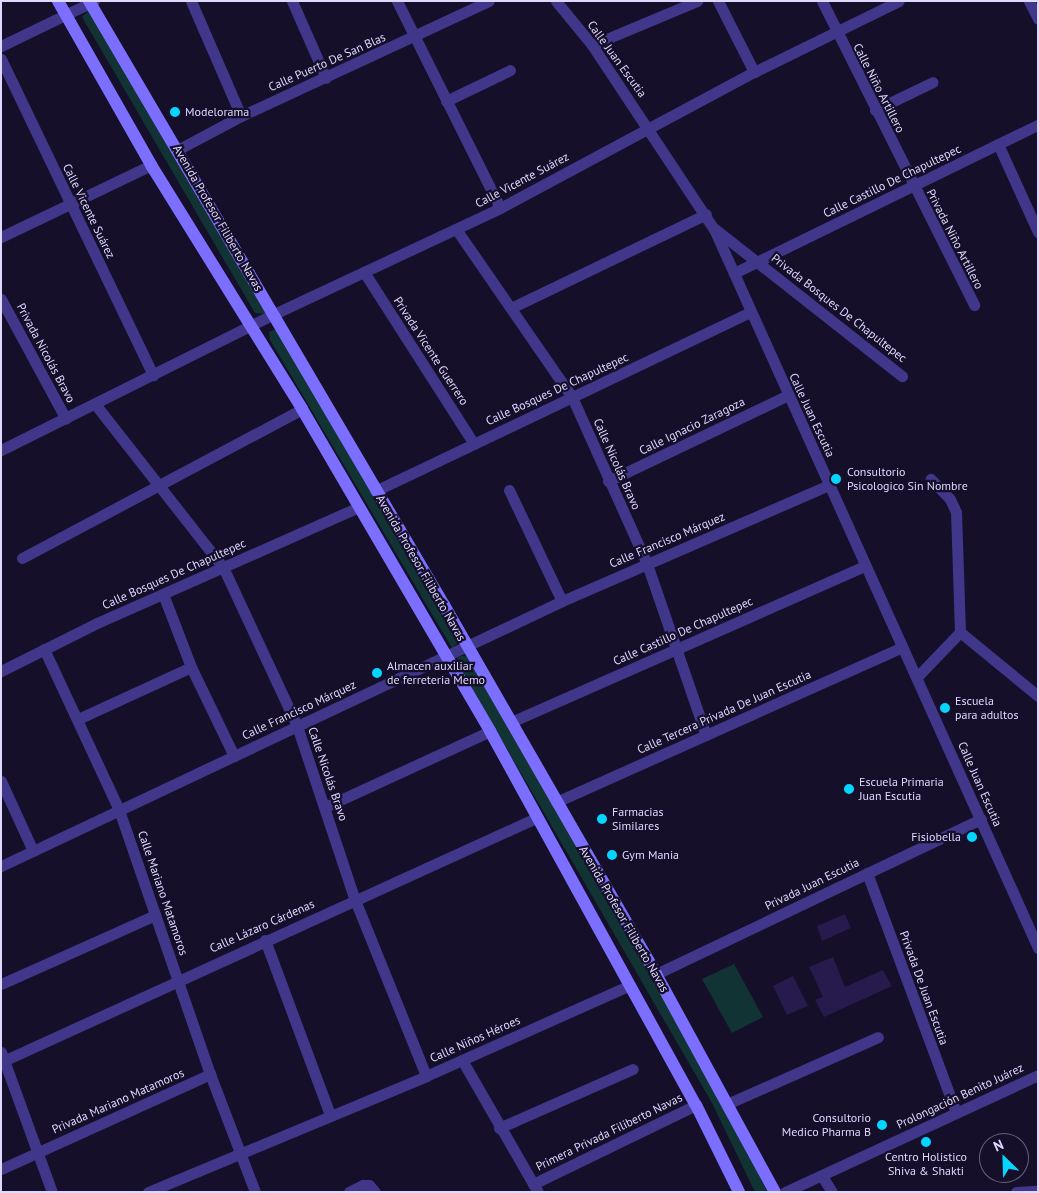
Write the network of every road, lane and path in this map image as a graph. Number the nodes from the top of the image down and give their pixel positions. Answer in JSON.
{"nodes":[{"id":1,"x":58,"y":1,"type":"edge"},
{"id":2,"x":191,"y":1,"type":"edge"},
{"id":3,"x":292,"y":1,"type":"edge"},
{"id":4,"x":397,"y":1,"type":"edge"},
{"id":5,"x":489,"y":1,"type":"edge"},
{"id":6,"x":556,"y":1,"type":"edge"},
{"id":7,"x":697,"y":1,"type":"edge"},
{"id":8,"x":718,"y":1,"type":"edge"},
{"id":9,"x":822,"y":1,"type":"edge"},
{"id":10,"x":898,"y":1,"type":"edge"},
{"id":11,"x":1029,"y":1,"type":"edge"},
{"id":12,"x":91,"y":2,"type":"edge"},
{"id":13,"x":66,"y":15,"type":"junction"},
{"id":14,"x":1038,"y":18,"type":"edge"},
{"id":15,"x":837,"y":34,"type":"junction"},
{"id":16,"x":414,"y":38,"type":"junction"},
{"id":17,"x":1,"y":46,"type":"edge"},
{"id":18,"x":592,"y":46,"type":"junction"},
{"id":19,"x":1,"y":59,"type":"edge"},
{"id":20,"x":510,"y":70,"type":"dead end"},
{"id":21,"x":754,"y":72,"type":"junction"},
{"id":22,"x":326,"y":78,"type":"junction"},
{"id":23,"x":933,"y":82,"type":"dead end"},
{"id":24,"x":446,"y":100,"type":"junction"},
{"id":25,"x":875,"y":110,"type":"junction"},
{"id":26,"x":241,"y":116,"type":"junction"},
{"id":27,"x":1038,"y":124,"type":"edge"},
{"id":28,"x":649,"y":128,"type":"junction"},
{"id":29,"x":998,"y":144,"type":"junction"},
{"id":30,"x":178,"y":149,"type":"junction"},
{"id":31,"x":151,"y":165,"type":"junction"},
{"id":32,"x":913,"y":186,"type":"junction"},
{"id":33,"x":70,"y":206,"type":"junction"},
{"id":34,"x":500,"y":208,"type":"junction"},
{"id":35,"x":706,"y":214,"type":"junction"},
{"id":36,"x":456,"y":229,"type":"junction"},
{"id":37,"x":714,"y":229,"type":"junction"},
{"id":38,"x":1038,"y":232,"type":"edge"},
{"id":39,"x":1,"y":237,"type":"edge"},
{"id":40,"x":758,"y":262,"type":"junction"},
{"id":41,"x":364,"y":272,"type":"junction"},
{"id":42,"x":734,"y":273,"type":"junction"},
{"id":43,"x":1,"y":299,"type":"edge"},
{"id":44,"x":974,"y":305,"type":"dead end"},
{"id":45,"x":512,"y":307,"type":"junction"},
{"id":46,"x":751,"y":312,"type":"junction"},
{"id":47,"x":274,"y":314,"type":"junction"},
{"id":48,"x":251,"y":327,"type":"junction"},
{"id":49,"x":153,"y":375,"type":"junction"},
{"id":50,"x":902,"y":376,"type":"dead end"},
{"id":51,"x":788,"y":395,"type":"junction"},
{"id":52,"x":572,"y":397,"type":"junction"},
{"id":53,"x":96,"y":404,"type":"junction"},
{"id":54,"x":302,"y":409,"type":"junction"},
{"id":55,"x":66,"y":419,"type":"junction"},
{"id":56,"x":474,"y":444,"type":"junction"},
{"id":57,"x":1,"y":450,"type":"edge"},
{"id":58,"x":931,"y":479,"type":"dead end"},
{"id":59,"x":608,"y":481,"type":"junction"},
{"id":60,"x":159,"y":484,"type":"junction"},
{"id":61,"x":829,"y":485,"type":"junction"},
{"id":62,"x":509,"y":490,"type":"dead end"},
{"id":63,"x":376,"y":491,"type":"junction"},
{"id":64,"x":359,"y":506,"type":"junction"},
{"id":65,"x":22,"y":558,"type":"dead end"},
{"id":66,"x":647,"y":564,"type":"junction"},
{"id":67,"x":866,"y":566,"type":"junction"},
{"id":68,"x":223,"y":568,"type":"junction"},
{"id":69,"x":163,"y":594,"type":"junction"},
{"id":70,"x":562,"y":600,"type":"junction"},
{"id":71,"x":960,"y":632,"type":"junction"},
{"id":72,"x":467,"y":646,"type":"junction"},
{"id":73,"x":902,"y":647,"type":"junction"},
{"id":74,"x":44,"y":649,"type":"junction"},
{"id":75,"x":676,"y":649,"type":"junction"},
{"id":76,"x":447,"y":655,"type":"junction"},
{"id":77,"x":191,"y":667,"type":"junction"},
{"id":78,"x":1,"y":671,"type":"edge"},
{"id":79,"x":917,"y":677,"type":"junction"},
{"id":80,"x":1038,"y":696,"type":"edge"},
{"id":81,"x":78,"y":720,"type":"junction"},
{"id":82,"x":511,"y":722,"type":"junction"},
{"id":83,"x":298,"y":726,"type":"junction"},
{"id":84,"x":490,"y":731,"type":"junction"},
{"id":85,"x":706,"y":735,"type":"junction"},
{"id":86,"x":234,"y":756,"type":"junction"},
{"id":87,"x":1,"y":781,"type":"edge"},
{"id":88,"x":556,"y":802,"type":"junction"},
{"id":89,"x":325,"y":807,"type":"junction"},
{"id":90,"x":120,"y":810,"type":"junction"},
{"id":91,"x":536,"y":818,"type":"junction"},
{"id":92,"x":981,"y":819,"type":"junction"},
{"id":93,"x":33,"y":851,"type":"junction"},
{"id":94,"x":1,"y":866,"type":"edge"},
{"id":95,"x":866,"y":873,"type":"junction"},
{"id":96,"x":355,"y":900,"type":"junction"},
{"id":97,"x":155,"y":915,"type":"junction"},
{"id":98,"x":265,"y":940,"type":"junction"},
{"id":99,"x":1038,"y":948,"type":"edge"},
{"id":100,"x":656,"y":974,"type":"junction"},
{"id":101,"x":178,"y":979,"type":"junction"},
{"id":102,"x":1,"y":984,"type":"edge"},
{"id":103,"x":630,"y":985,"type":"junction"},
{"id":104,"x":878,"y":1036,"type":"dead end"},
{"id":105,"x":2,"y":1058,"type":"edge"},
{"id":106,"x":462,"y":1060,"type":"junction"},
{"id":107,"x":633,"y":1069,"type":"dead end"},
{"id":108,"x":210,"y":1074,"type":"junction"},
{"id":109,"x":1038,"y":1075,"type":"edge"},
{"id":110,"x":426,"y":1076,"type":"junction"},
{"id":111,"x":727,"y":1104,"type":"junction"},
{"id":112,"x":696,"y":1105,"type":"junction"},
{"id":113,"x":956,"y":1112,"type":"junction"},
{"id":114,"x":330,"y":1115,"type":"junction"},
{"id":115,"x":499,"y":1128,"type":"junction"},
{"id":116,"x":38,"y":1152,"type":"junction"},
{"id":117,"x":239,"y":1153,"type":"junction"},
{"id":118,"x":1,"y":1169,"type":"edge"},
{"id":119,"x":822,"y":1176,"type":"junction"},
{"id":120,"x":372,"y":1188,"type":"edge"},
{"id":121,"x":535,"y":1188,"type":"edge"},
{"id":122,"x":1038,"y":1191,"type":"edge"},
{"id":123,"x":52,"y":1192,"type":"edge"},
{"id":124,"x":148,"y":1192,"type":"edge"},
{"id":125,"x":256,"y":1192,"type":"edge"},
{"id":126,"x":349,"y":1192,"type":"edge"},
{"id":127,"x":739,"y":1192,"type":"edge"},
{"id":128,"x":775,"y":1192,"type":"edge"},
{"id":129,"x":785,"y":1192,"type":"edge"},
{"id":130,"x":832,"y":1192,"type":"edge"},
{"id":131,"x":1016,"y":1192,"type":"edge"}],
"edges":[{"from":1,"to":13,"type":"main road","name":"Avenida Profesor Filiberto Navas"},
{"from":2,"to":26,"type":"street"},
{"from":3,"to":22,"type":"street"},
{"from":4,"to":16,"type":"street"},
{"from":5,"to":16,"type":"street","name":"Calle Puerto De San Blas"},
{"from":6,"to":18,"type":"street","name":"Calle Juan Escutia"},
{"from":7,"to":18,"type":"street"},
{"from":8,"to":21,"type":"street"},
{"from":9,"to":15,"type":"street","name":"Calle Niño Artillero"},
{"from":10,"to":15,"type":"street","name":"Calle Vicente Suárez"},
{"from":11,"to":14,"type":"street"},
{"from":12,"to":13,"type":"street"},
{"from":12,"to":30,"type":"main road","name":"Avenida Profesor Filiberto Navas"},
{"from":13,"to":17,"type":"street"},
{"from":13,"to":31,"type":"main road","name":"Avenida Profesor Filiberto Navas"},
{"from":15,"to":21,"type":"street","name":"Calle Vicente Suárez"},
{"from":15,"to":25,"type":"street","name":"Calle Niño Artillero"},
{"from":16,"to":22,"type":"street","name":"Calle Puerto De San Blas"},
{"from":16,"to":24,"type":"street"},
{"from":18,"to":28,"type":"street","name":"Calle Juan Escutia"},
{"from":19,"to":33,"type":"street","name":"Calle Vicente Suárez"},
{"from":20,"to":24,"type":"street"},
{"from":21,"to":28,"type":"street","name":"Calle Vicente Suárez"},
{"from":22,"to":26,"type":"street","name":"Calle Puerto De San Blas"},
{"from":23,"to":25,"type":"street"},
{"from":24,"to":34,"type":"street"},
{"from":25,"to":32,"type":"street","name":"Calle Niño Artillero"},
{"from":26,"to":30,"type":"street","name":"Calle Puerto De San Blas"},
{"from":27,"to":29,"type":"street","name":"Calle Castillo De Chapultepec"},
{"from":28,"to":34,"type":"street","name":"Calle Vicente Suárez"},
{"from":28,"to":35,"type":"street","name":"Calle Juan Escutia"},
{"from":29,"to":32,"type":"street","name":"Calle Castillo De Chapultepec"},
{"from":29,"to":38,"type":"street"},
{"from":30,"to":47,"type":"main road","name":"Avenida Profesor Filiberto Navas"},
{"from":31,"to":33,"type":"street"},
{"from":31,"to":48,"type":"main road","name":"Avenida Profesor Filiberto Navas"},
{"from":32,"to":40,"type":"street","name":"Calle Castillo De Chapultepec"},
{"from":32,"to":44,"type":"street","name":"Privada Niño Artillero"},
{"from":33,"to":39,"type":"street"},
{"from":33,"to":49,"type":"street","name":"Calle Vicente Suárez"},
{"from":34,"to":36,"type":"street","name":"Calle Vicente Suárez"},
{"from":35,"to":37,"type":"street","name":"Calle Juan Escutia"},
{"from":35,"to":45,"type":"street"},
{"from":36,"to":41,"type":"street","name":"Calle Vicente Suárez"},
{"from":36,"to":45,"type":"street","name":"Calle Nicolás Bravo"},
{"from":37,"to":40,"type":"street"},
{"from":37,"to":42,"type":"street","name":"Calle Juan Escutia"},
{"from":40,"to":42,"type":"street","name":"Calle Castillo De Chapultepec"},
{"from":40,"to":50,"type":"street","name":"Privada Bosques De Chapultepec"},
{"from":41,"to":47,"type":"street","name":"Calle Vicente Suárez"},
{"from":41,"to":56,"type":"street","name":"Privada Vicente Guerrero"},
{"from":42,"to":46,"type":"street","name":"Calle Juan Escutia"},
{"from":43,"to":55,"type":"street","name":"Privada Nicolás Bravo"},
{"from":45,"to":52,"type":"street","name":"Calle Nicolás Bravo"},
{"from":46,"to":51,"type":"street","name":"Calle Juan Escutia"},
{"from":46,"to":52,"type":"street","name":"Calle Bosques De Chapultepec"},
{"from":47,"to":48,"type":"street","name":"Calle Vicente Suárez"},
{"from":47,"to":63,"type":"main road","name":"Avenida Profesor Filiberto Navas"},
{"from":48,"to":49,"type":"street","name":"Calle Vicente Suárez"},
{"from":48,"to":54,"type":"main road","name":"Avenida Profesor Filiberto Navas"},
{"from":49,"to":53,"type":"street","name":"Calle Vicente Suárez"},
{"from":51,"to":59,"type":"street","name":"Calle Ignacio Zaragoza"},
{"from":51,"to":61,"type":"street","name":"Calle Juan Escutia"},
{"from":52,"to":56,"type":"street","name":"Calle Bosques De Chapultepec"},
{"from":52,"to":59,"type":"street","name":"Calle Nicolás Bravo"},
{"from":53,"to":55,"type":"street","name":"Calle Vicente Suárez"},
{"from":53,"to":60,"type":"street","name":"Calle Nicolás Bravo"},
{"from":54,"to":60,"type":"street"},
{"from":54,"to":64,"type":"main road","name":"Avenida Profesor Filiberto Navas"},
{"from":55,"to":57,"type":"street","name":"Calle Vicente Suárez"},
{"from":56,"to":63,"type":"street","name":"Calle Bosques De Chapultepec"},
{"from":58,"to":71,"type":"street"},
{"from":59,"to":66,"type":"street","name":"Calle Nicolás Bravo"},
{"from":60,"to":65,"type":"street"},
{"from":60,"to":68,"type":"street","name":"Calle Nicolás Bravo"},
{"from":61,"to":66,"type":"street","name":"Calle Francisco Márquez"},
{"from":61,"to":67,"type":"street","name":"Calle Juan Escutia"},
{"from":62,"to":70,"type":"street"},
{"from":63,"to":72,"type":"main road","name":"Avenida Profesor Filiberto Navas"},
{"from":64,"to":68,"type":"street","name":"Calle Bosques De Chapultepec"},
{"from":64,"to":76,"type":"main road","name":"Avenida Profesor Filiberto Navas"},
{"from":66,"to":70,"type":"street","name":"Calle Francisco Márquez"},
{"from":66,"to":75,"type":"street","name":"Calle Nicolás Bravo"},
{"from":67,"to":73,"type":"street","name":"Calle Juan Escutia"},
{"from":67,"to":75,"type":"street","name":"Calle Castillo De Chapultepec"},
{"from":68,"to":69,"type":"street","name":"Calle Bosques De Chapultepec"},
{"from":68,"to":83,"type":"street","name":"Calle Nicolás Bravo"},
{"from":69,"to":74,"type":"street","name":"Calle Bosques De Chapultepec"},
{"from":69,"to":77,"type":"street"},
{"from":70,"to":72,"type":"street","name":"Calle Francisco Márquez"},
{"from":71,"to":79,"type":"street"},
{"from":71,"to":80,"type":"street"},
{"from":72,"to":76,"type":"street","name":"Calle Francisco Márquez"},
{"from":72,"to":82,"type":"main road","name":"Avenida Profesor Filiberto Navas"},
{"from":73,"to":79,"type":"street","name":"Calle Juan Escutia"},
{"from":73,"to":85,"type":"street","name":"Calle Tercera Privada De Juan Escutia"},
{"from":74,"to":78,"type":"street","name":"Calle Bosques De Chapultepec"},
{"from":74,"to":81,"type":"street","name":"Calle Mariano Matamoros"},
{"from":75,"to":82,"type":"street","name":"Calle Castillo De Chapultepec"},
{"from":75,"to":85,"type":"street","name":"Calle Nicolás Bravo"},
{"from":76,"to":83,"type":"street","name":"Calle Francisco Márquez"},
{"from":76,"to":84,"type":"main road","name":"Avenida Profesor Filiberto Navas"},
{"from":77,"to":81,"type":"street"},
{"from":77,"to":86,"type":"street"},
{"from":79,"to":92,"type":"street","name":"Calle Juan Escutia"},
{"from":81,"to":90,"type":"street","name":"Calle Mariano Matamoros"},
{"from":82,"to":88,"type":"main road","name":"Avenida Profesor Filiberto Navas"},
{"from":83,"to":86,"type":"street","name":"Calle Francisco Márquez"},
{"from":83,"to":89,"type":"street","name":"Calle Nicolás Bravo"},
{"from":84,"to":89,"type":"street"},
{"from":84,"to":91,"type":"main road","name":"Avenida Profesor Filiberto Navas"},
{"from":85,"to":88,"type":"street","name":"Calle Tercera Privada De Juan Escutia"},
{"from":86,"to":90,"type":"street","name":"Calle Francisco Márquez"},
{"from":87,"to":93,"type":"street"},
{"from":88,"to":100,"type":"main road","name":"Avenida Profesor Filiberto Navas"},
{"from":89,"to":96,"type":"street","name":"Calle Nicolás Bravo"},
{"from":90,"to":93,"type":"street","name":"Calle Francisco Márquez"},
{"from":90,"to":97,"type":"street","name":"Calle Mariano Matamoros"},
{"from":91,"to":96,"type":"street","name":"Calle Lázaro Cárdenas"},
{"from":91,"to":103,"type":"main road","name":"Avenida Profesor Filiberto Navas"},
{"from":92,"to":95,"type":"street","name":"Privada Juan Escutia"},
{"from":92,"to":99,"type":"street","name":"Calle Juan Escutia"},
{"from":93,"to":94,"type":"street","name":"Calle Francisco Márquez"},
{"from":95,"to":100,"type":"street","name":"Privada Juan Escutia"},
{"from":95,"to":113,"type":"street","name":"Privada De Juan Escutia"},
{"from":96,"to":98,"type":"street","name":"Calle Lázaro Cárdenas"},
{"from":96,"to":110,"type":"street","name":"Calle Nicolás Bravo"},
{"from":97,"to":101,"type":"street","name":"Calle Mariano Matamoros"},
{"from":97,"to":102,"type":"street"},
{"from":98,"to":101,"type":"street","name":"Calle Lázaro Cárdenas"},
{"from":98,"to":114,"type":"street"},
{"from":100,"to":111,"type":"main road","name":"Avenida Profesor Filiberto Navas"},
{"from":101,"to":105,"type":"street","name":"Calle Lázaro Cárdenas"},
{"from":101,"to":108,"type":"street","name":"Calle Mariano Matamoros"},
{"from":103,"to":106,"type":"street","name":"Calle Niños Héroes"},
{"from":103,"to":112,"type":"main road","name":"Avenida Profesor Filiberto Navas"},
{"from":104,"to":111,"type":"street"},
{"from":105,"to":116,"type":"street"},
{"from":106,"to":110,"type":"street","name":"Calle Niños Héroes"},
{"from":106,"to":115,"type":"street"},
{"from":107,"to":115,"type":"street"},
{"from":108,"to":116,"type":"street","name":"Privada Mariano Matamoros"},
{"from":108,"to":117,"type":"street","name":"Calle Mariano Matamoros"},
{"from":109,"to":113,"type":"street","name":"Prolongación Benito Juárez"},
{"from":110,"to":114,"type":"street","name":"Calle Niños Héroes"},
{"from":111,"to":128,"type":"main road","name":"Avenida Profesor Filiberto Navas"},
{"from":112,"to":121,"type":"street","name":"Primera Privada Filiberto Navas"},
{"from":112,"to":127,"type":"main road","name":"Avenida Profesor Filiberto Navas"},
{"from":113,"to":119,"type":"street","name":"Prolongación Benito Juárez"},
{"from":114,"to":117,"type":"street","name":"Calle Niños Héroes"},
{"from":115,"to":121,"type":"street"},
{"from":116,"to":118,"type":"street","name":"Privada Mariano Matamoros"},
{"from":116,"to":123,"type":"street"},
{"from":117,"to":124,"type":"street","name":"Calle Niños Héroes"},
{"from":117,"to":125,"type":"street","name":"Calle Mariano Matamoros"},
{"from":119,"to":129,"type":"street","name":"Prolongación Benito Juárez"},
{"from":119,"to":130,"type":"street"},
{"from":120,"to":126,"type":"street"},
{"from":122,"to":131,"type":"street"}]}
